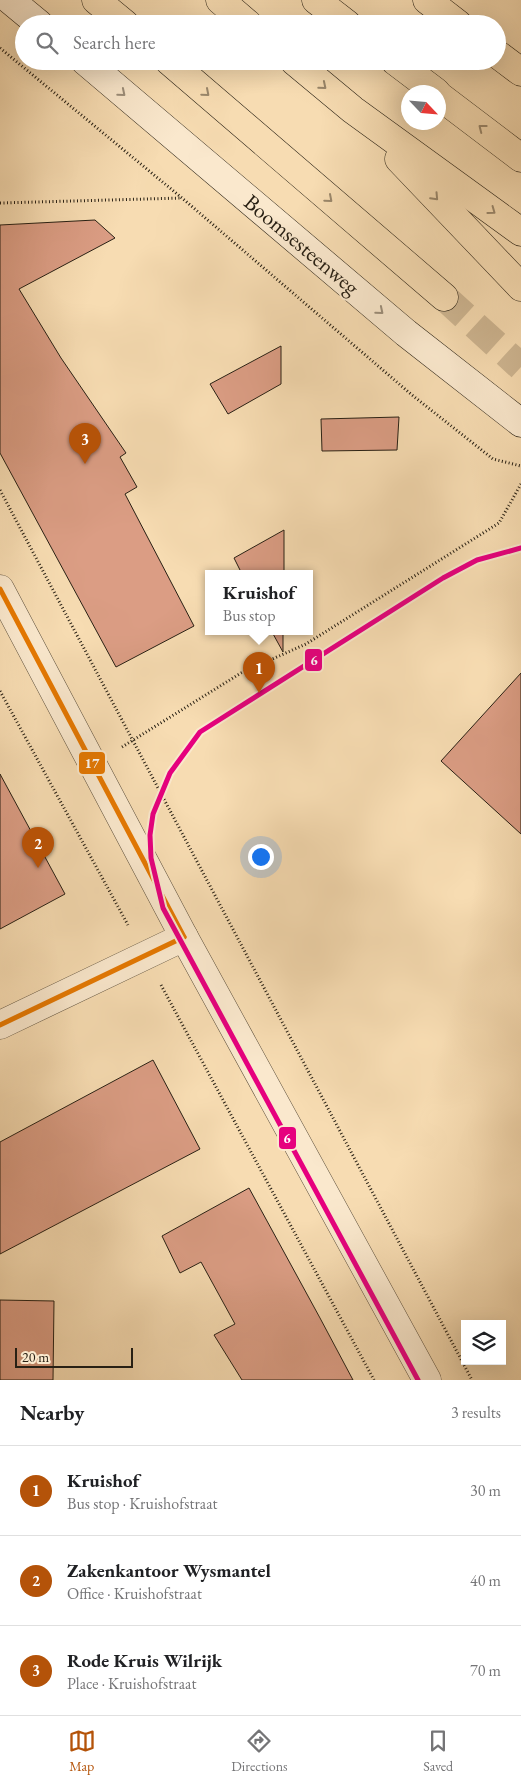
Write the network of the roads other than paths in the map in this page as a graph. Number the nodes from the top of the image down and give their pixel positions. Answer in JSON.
{"nodes":[{"id":1,"x":10,"y":0,"type":"edge"},
{"id":2,"x":96,"y":0,"type":"edge"},
{"id":3,"x":220,"y":0,"type":"edge"},
{"id":4,"x":316,"y":0,"type":"edge"},
{"id":5,"x":427,"y":0,"type":"edge"},
{"id":6,"x":28,"y":15,"type":"edge"},
{"id":7,"x":114,"y":15,"type":"edge"},
{"id":8,"x":238,"y":15,"type":"edge"},
{"id":9,"x":335,"y":15,"type":"edge"},
{"id":10,"x":446,"y":15,"type":"edge"},
{"id":11,"x":506,"y":61,"type":"edge"},
{"id":12,"x":96,"y":70,"type":"edge"},
{"id":13,"x":179,"y":70,"type":"edge"},
{"id":14,"x":305,"y":70,"type":"edge"},
{"id":15,"x":406,"y":70,"type":"edge"},
{"id":16,"x":521,"y":72,"type":"edge"},
{"id":17,"x":426,"y":85,"type":"edge"},
{"id":18,"x":446,"y":101,"type":"edge"},
{"id":19,"x":353,"y":110,"type":"junction"},
{"id":20,"x":521,"y":158,"type":"edge"},
{"id":21,"x":521,"y":232,"type":"edge"},
{"id":22,"x":521,"y":287,"type":"edge"},
{"id":23,"x":444,"y":297,"type":"tunnel mouth"},
{"id":24,"x":521,"y":424,"type":"edge"},
{"id":25,"x":0,"y":589,"type":"edge"},
{"id":26,"x":184,"y":937,"type":"junction"},
{"id":27,"x":0,"y":1025,"type":"edge"},
{"id":28,"x":427,"y":1380,"type":"edge"}],
"edges":[{"from":1,"to":6,"type":"street"},
{"from":2,"to":7,"type":"highway"},
{"from":3,"to":8,"type":"highway"},
{"from":4,"to":9,"type":"highway"},
{"from":5,"to":10,"type":"highway"},
{"from":11,"to":16,"type":"highway"},
{"from":12,"to":24,"type":"street","name":"Boomsesteenweg","one_way":true},
{"from":13,"to":23,"type":"highway","one_way":true},
{"from":14,"to":19,"type":"highway","one_way":true},
{"from":15,"to":17,"type":"highway"},
{"from":20,"to":18,"type":"highway","one_way":true},
{"from":19,"to":21,"type":"highway","one_way":true},
{"from":19,"to":22,"type":"highway","one_way":true},
{"from":25,"to":26,"type":"street"},
{"from":26,"to":27,"type":"street"},
{"from":26,"to":28,"type":"street"}]}
